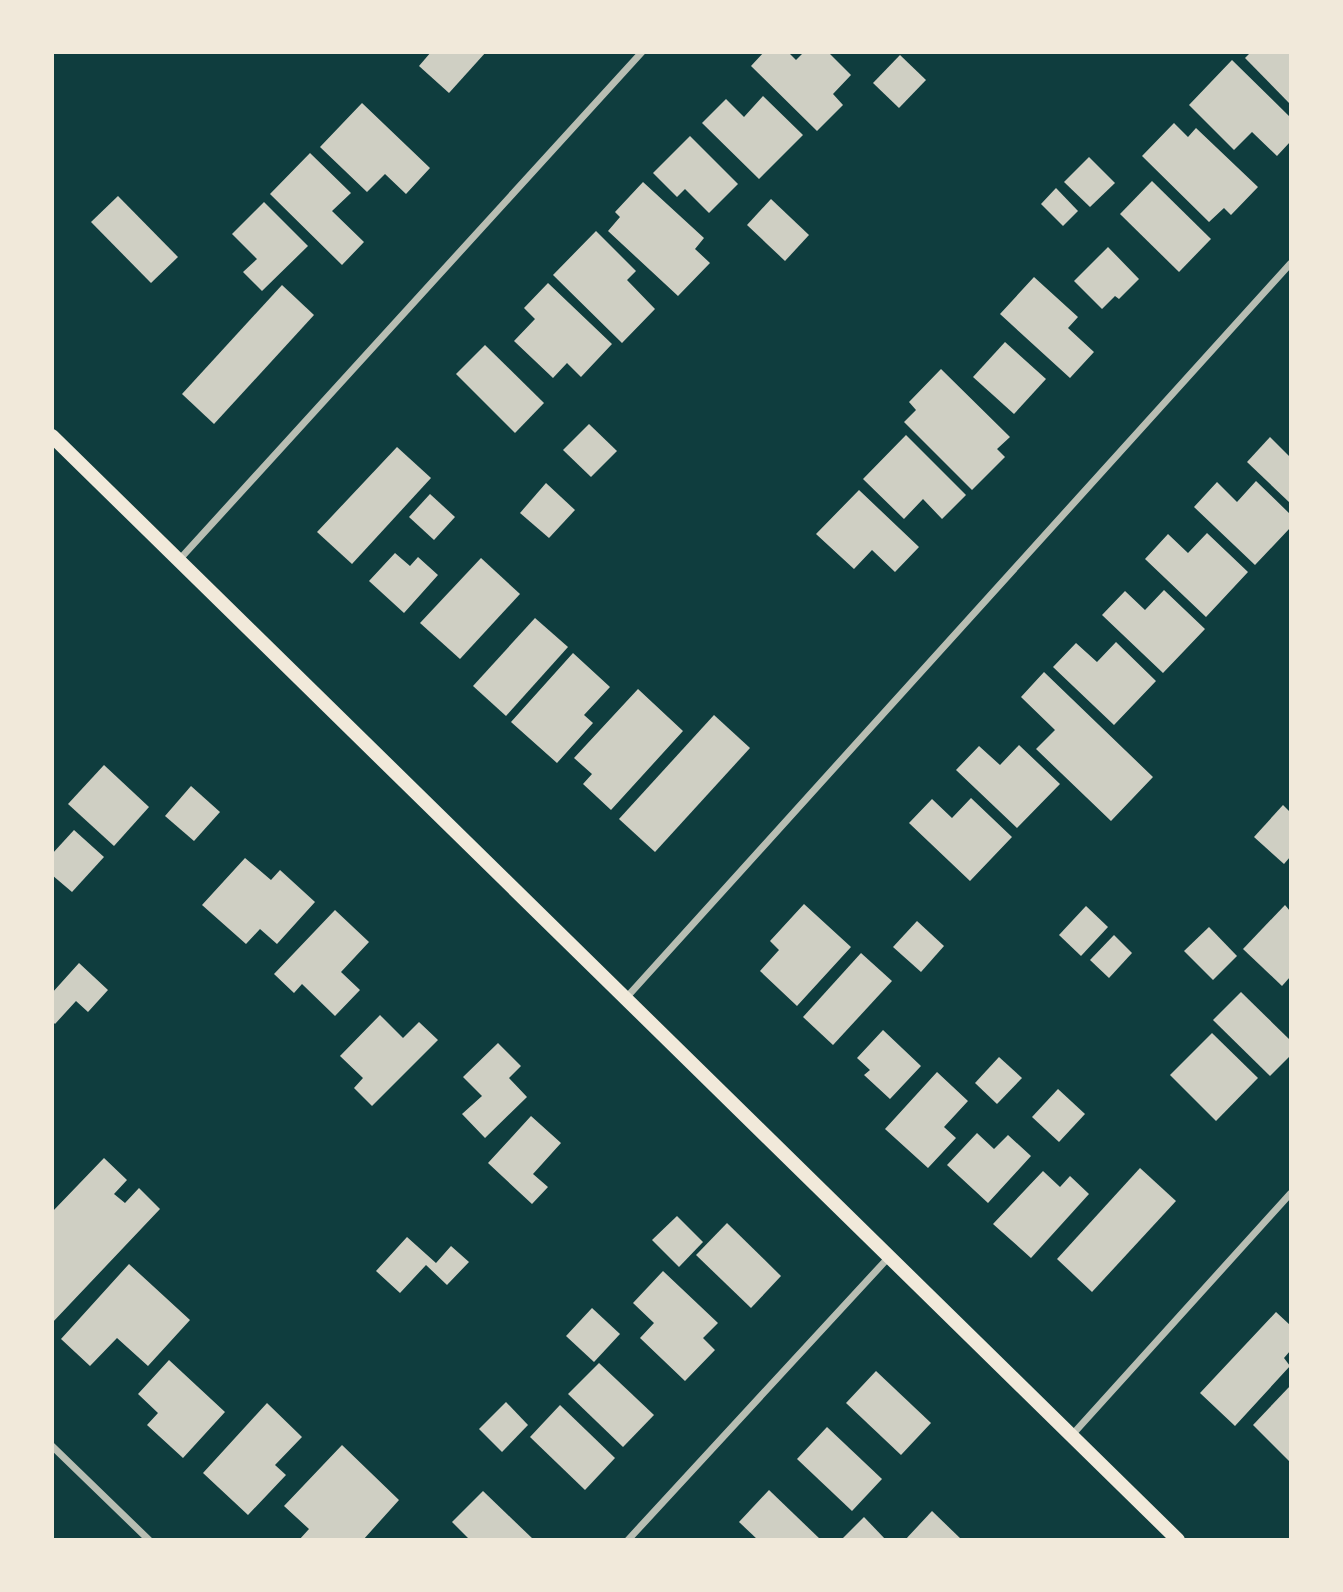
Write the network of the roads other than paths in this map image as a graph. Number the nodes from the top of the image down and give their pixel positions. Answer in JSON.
{"nodes":[{"id":1,"x":642,"y":52,"type":"edge"},
{"id":2,"x":1290,"y":264,"type":"edge"},
{"id":3,"x":52,"y":436,"type":"edge"},
{"id":4,"x":179,"y":560,"type":"junction"},
{"id":5,"x":626,"y":998,"type":"junction"},
{"id":6,"x":1290,"y":1194,"type":"edge"},
{"id":7,"x":889,"y":1256,"type":"junction"},
{"id":8,"x":1072,"y":1435,"type":"junction"},
{"id":9,"x":52,"y":1446,"type":"edge"},
{"id":10,"x":149,"y":1539,"type":"edge"},
{"id":11,"x":628,"y":1539,"type":"edge"},
{"id":12,"x":1176,"y":1539,"type":"edge"}],
"edges":[{"from":1,"to":4,"type":"street"},
{"from":2,"to":5,"type":"street"},
{"from":3,"to":4,"type":"main road"},
{"from":4,"to":5,"type":"main road"},
{"from":5,"to":7,"type":"main road"},
{"from":6,"to":8,"type":"street"},
{"from":7,"to":8,"type":"main road"},
{"from":7,"to":11,"type":"street"},
{"from":8,"to":12,"type":"main road"},
{"from":9,"to":10,"type":"street"}]}
